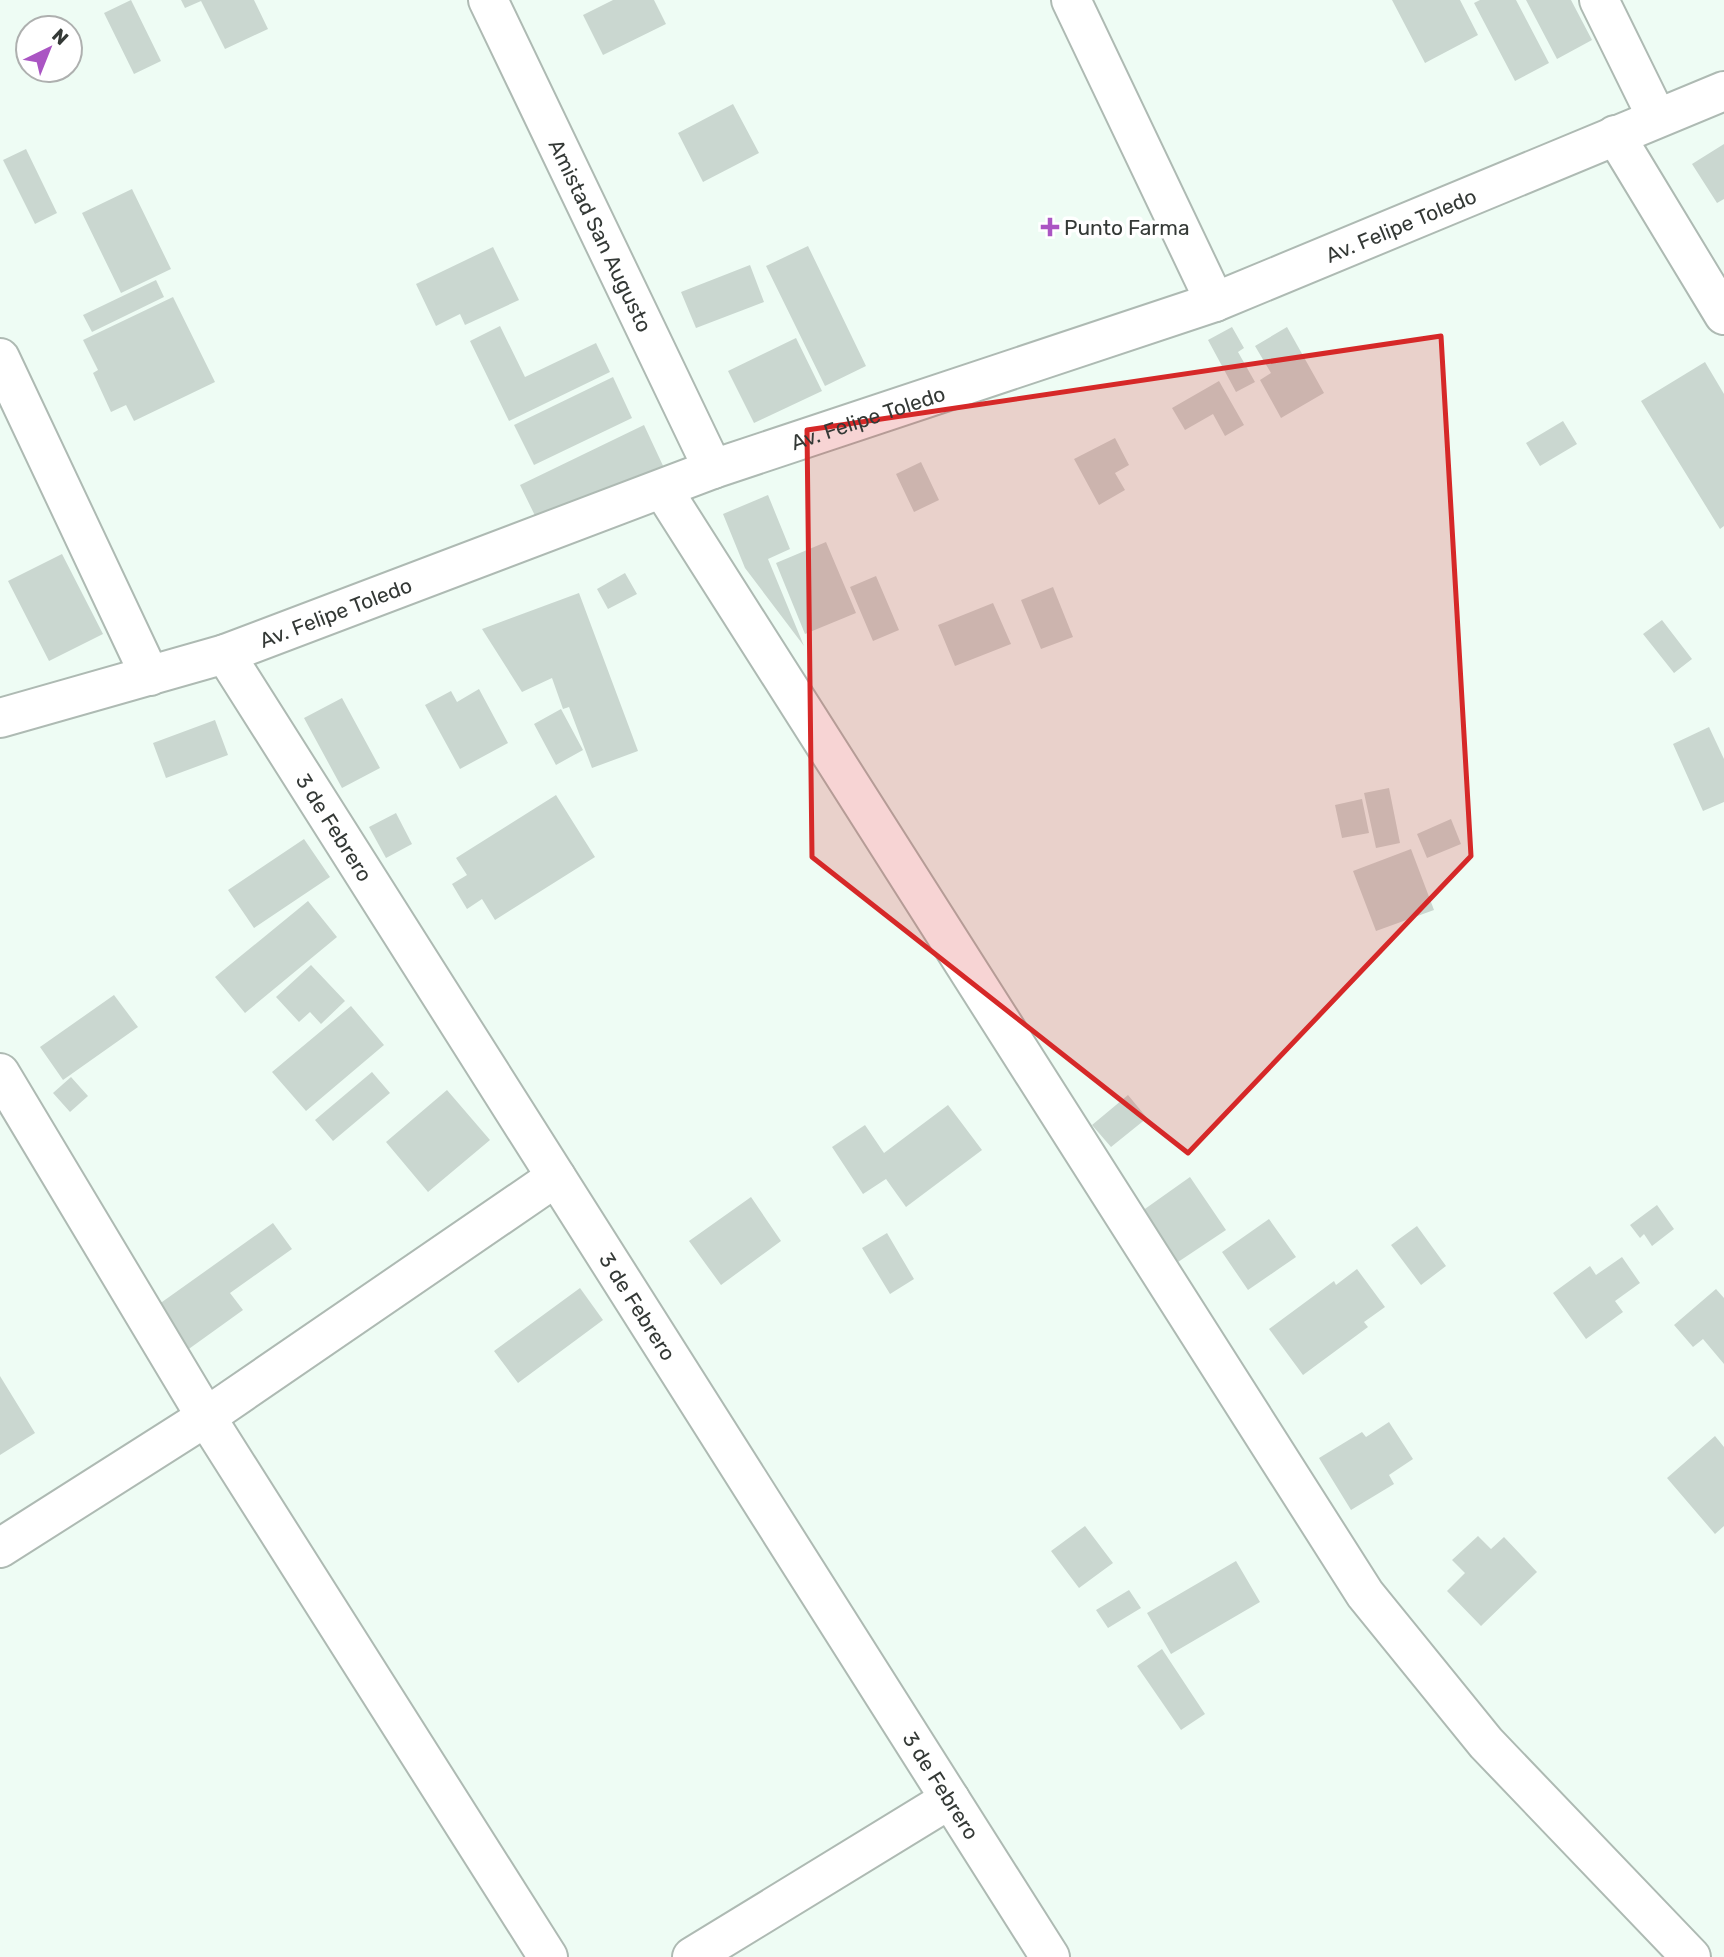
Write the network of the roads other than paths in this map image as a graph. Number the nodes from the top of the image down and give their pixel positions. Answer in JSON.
{"nodes":[{"id":1,"x":488,"y":0,"type":"edge"},
{"id":2,"x":1071,"y":0,"type":"edge"},
{"id":3,"x":1599,"y":0,"type":"edge"},
{"id":4,"x":1724,"y":91,"type":"edge"},
{"id":5,"x":1657,"y":118,"type":"junction"},
{"id":6,"x":1615,"y":135,"type":"junction"},
{"id":7,"x":1215,"y":302,"type":"junction"},
{"id":8,"x":1724,"y":315,"type":"edge"},
{"id":9,"x":0,"y":358,"type":"edge"},
{"id":10,"x":713,"y":469,"type":"junction"},
{"id":11,"x":663,"y":490,"type":"junction"},
{"id":12,"x":225,"y":654,"type":"junction"},
{"id":13,"x":150,"y":676,"type":"junction"},
{"id":14,"x":0,"y":718,"type":"edge"},
{"id":15,"x":0,"y":1073,"type":"edge"},
{"id":16,"x":556,"y":1177,"type":"junction"},
{"id":17,"x":206,"y":1417,"type":"junction"},
{"id":18,"x":0,"y":1548,"type":"edge"},
{"id":19,"x":950,"y":1799,"type":"junction"},
{"id":20,"x":548,"y":1957,"type":"edge"},
{"id":21,"x":692,"y":1957,"type":"edge"},
{"id":22,"x":1050,"y":1957,"type":"edge"},
{"id":23,"x":1691,"y":1957,"type":"edge"}],
"edges":[{"from":1,"to":10,"type":"street","name":"Amistad San Augusto"},
{"from":2,"to":7,"type":"street"},
{"from":3,"to":5,"type":"street"},
{"from":4,"to":5,"type":"street","name":"Av. Felipe Toledo"},
{"from":5,"to":6,"type":"street","name":"Av. Felipe Toledo"},
{"from":6,"to":7,"type":"street","name":"Av. Felipe Toledo"},
{"from":6,"to":8,"type":"street"},
{"from":7,"to":10,"type":"street","name":"Av. Felipe Toledo"},
{"from":9,"to":13,"type":"street"},
{"from":10,"to":11,"type":"street","name":"Av. Felipe Toledo"},
{"from":11,"to":12,"type":"street","name":"Av. Felipe Toledo"},
{"from":11,"to":23,"type":"street"},
{"from":12,"to":13,"type":"street","name":"Av. Felipe Toledo"},
{"from":12,"to":16,"type":"street","name":"3 de Febrero"},
{"from":13,"to":14,"type":"street","name":"Av. Felipe Toledo"},
{"from":15,"to":17,"type":"street"},
{"from":16,"to":17,"type":"street"},
{"from":16,"to":19,"type":"street","name":"3 de Febrero"},
{"from":17,"to":18,"type":"street"},
{"from":17,"to":20,"type":"street"},
{"from":19,"to":21,"type":"street"},
{"from":19,"to":22,"type":"street","name":"3 de Febrero"}]}
